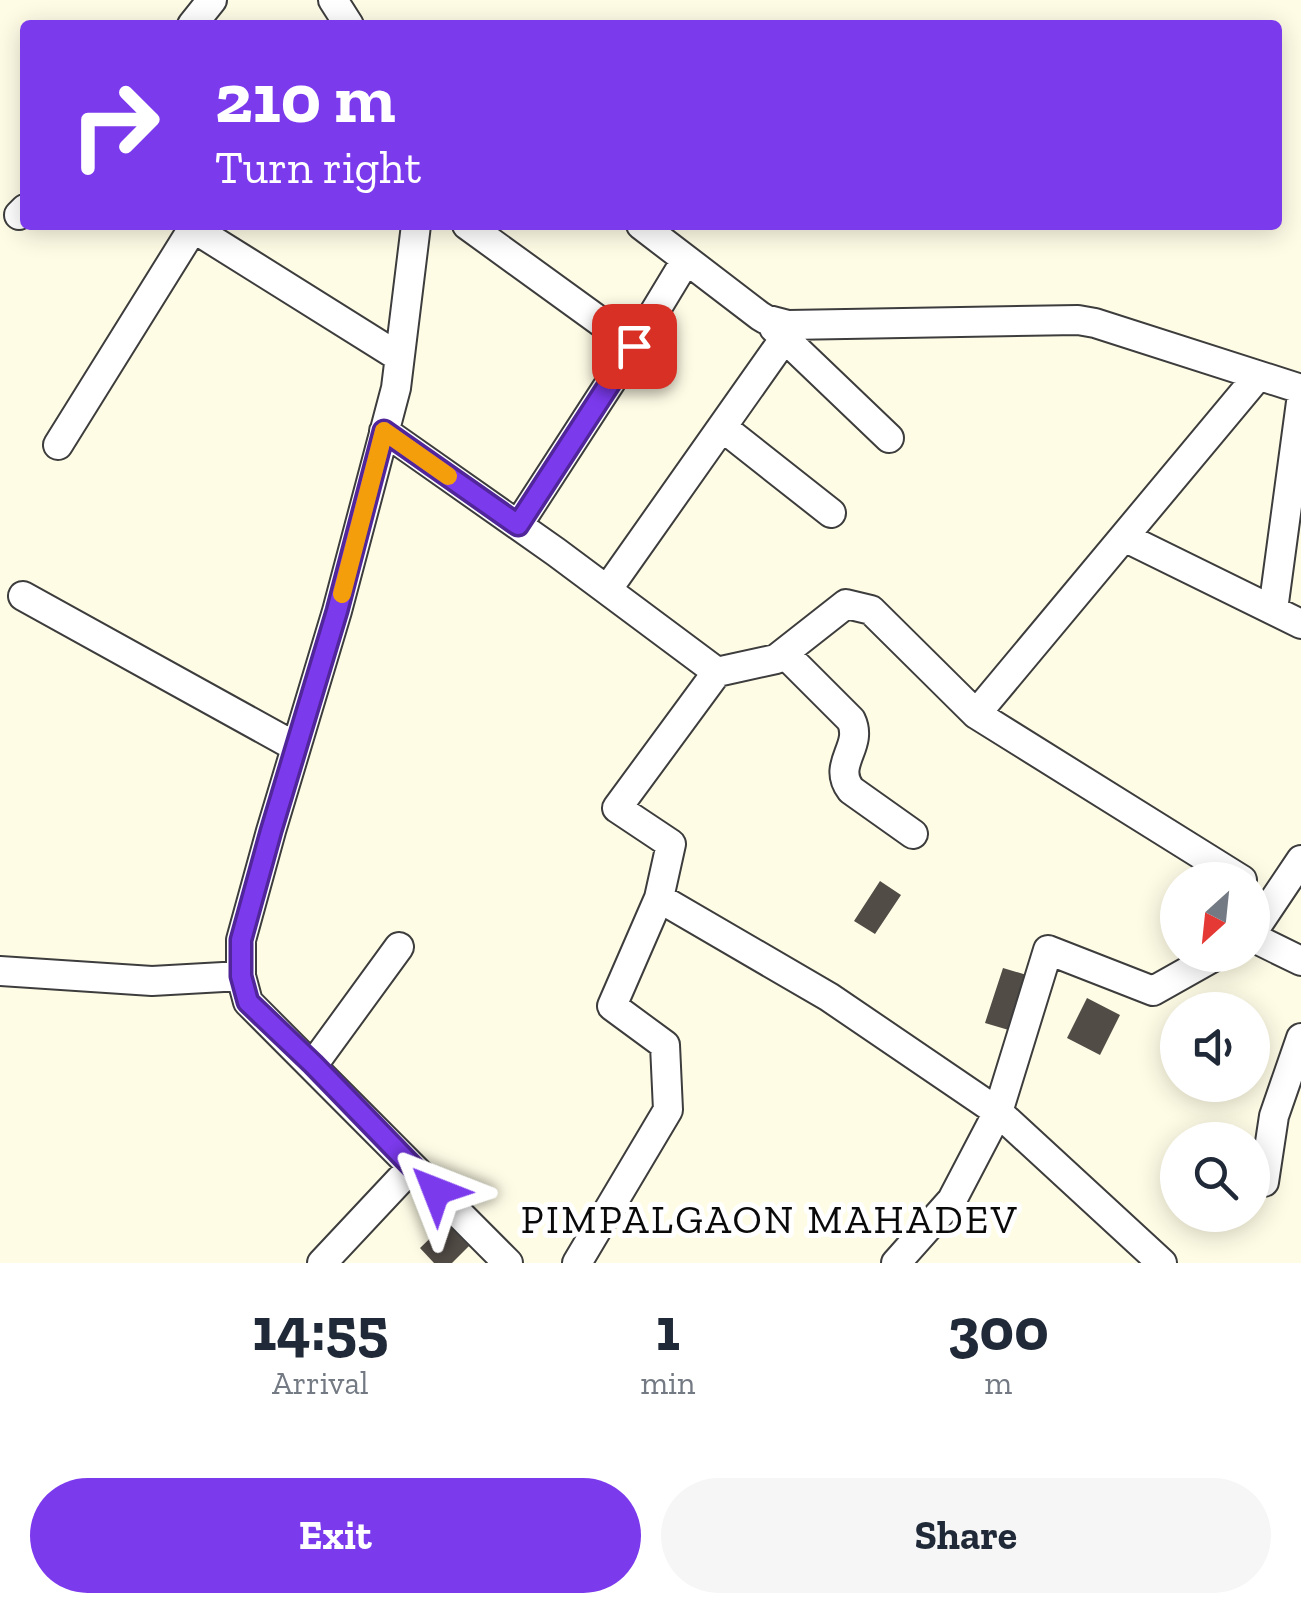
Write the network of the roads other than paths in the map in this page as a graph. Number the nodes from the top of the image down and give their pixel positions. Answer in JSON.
{"nodes":[{"id":1,"x":212,"y":0,"type":"edge"},
{"id":2,"x":196,"y":20,"type":"edge"},
{"id":3,"x":192,"y":230,"type":"edge"},
{"id":4,"x":199,"y":230,"type":"edge"},
{"id":5,"x":415,"y":230,"type":"edge"},
{"id":6,"x":474,"y":230,"type":"edge"},
{"id":7,"x":647,"y":230,"type":"edge"},
{"id":8,"x":686,"y":260,"type":"junction"},
{"id":9,"x":774,"y":329,"type":"junction"},
{"id":10,"x":634,"y":346,"type":"junction"},
{"id":11,"x":400,"y":358,"type":"junction"},
{"id":12,"x":1258,"y":376,"type":"junction"},
{"id":13,"x":1301,"y":390,"type":"edge"},
{"id":14,"x":1301,"y":402,"type":"edge"},
{"id":15,"x":722,"y":427,"type":"junction"},
{"id":16,"x":384,"y":431,"type":"junction"},
{"id":17,"x":888,"y":438,"type":"dead end"},
{"id":18,"x":58,"y":445,"type":"dead end"},
{"id":19,"x":831,"y":513,"type":"dead end"},
{"id":20,"x":518,"y":525,"type":"junction"},
{"id":21,"x":1124,"y":537,"type":"junction"},
{"id":22,"x":607,"y":590,"type":"junction"},
{"id":23,"x":23,"y":596,"type":"dead end"},
{"id":24,"x":1273,"y":610,"type":"junction"},
{"id":25,"x":1301,"y":624,"type":"edge"},
{"id":26,"x":784,"y":653,"type":"junction"},
{"id":27,"x":717,"y":672,"type":"junction"},
{"id":28,"x":976,"y":714,"type":"junction"},
{"id":29,"x":296,"y":747,"type":"junction"},
{"id":30,"x":913,"y":834,"type":"dead end"},
{"id":31,"x":1301,"y":860,"type":"edge"},
{"id":32,"x":1213,"y":862,"type":"edge"},
{"id":33,"x":659,"y":898,"type":"junction"},
{"id":34,"x":1270,"y":907,"type":"edge"},
{"id":35,"x":1270,"y":945,"type":"edge"},
{"id":36,"x":398,"y":947,"type":"dead end"},
{"id":37,"x":1301,"y":961,"type":"edge"},
{"id":38,"x":0,"y":971,"type":"edge"},
{"id":39,"x":1187,"y":972,"type":"edge"},
{"id":40,"x":241,"y":976,"type":"junction"},
{"id":41,"x":1301,"y":1038,"type":"edge"},
{"id":42,"x":313,"y":1064,"type":"junction"},
{"id":43,"x":998,"y":1112,"type":"junction"},
{"id":44,"x":1270,"y":1142,"type":"edge"},
{"id":45,"x":412,"y":1168,"type":"junction"},
{"id":46,"x":322,"y":1263,"type":"edge"},
{"id":47,"x":508,"y":1263,"type":"edge"},
{"id":48,"x":578,"y":1263,"type":"edge"},
{"id":49,"x":896,"y":1263,"type":"edge"},
{"id":50,"x":1162,"y":1263,"type":"edge"}],
"edges":[{"from":1,"to":2,"type":"street"},
{"from":3,"to":18,"type":"street"},
{"from":4,"to":11,"type":"street"},
{"from":5,"to":11,"type":"street"},
{"from":6,"to":10,"type":"street"},
{"from":7,"to":8,"type":"street"},
{"from":8,"to":9,"type":"street"},
{"from":8,"to":10,"type":"street"},
{"from":9,"to":12,"type":"street"},
{"from":9,"to":15,"type":"street"},
{"from":9,"to":17,"type":"street"},
{"from":10,"to":20,"type":"street"},
{"from":11,"to":16,"type":"street"},
{"from":12,"to":13,"type":"street"},
{"from":12,"to":21,"type":"street"},
{"from":14,"to":24,"type":"street"},
{"from":15,"to":19,"type":"street"},
{"from":15,"to":22,"type":"street"},
{"from":16,"to":20,"type":"street"},
{"from":16,"to":29,"type":"street"},
{"from":20,"to":22,"type":"street"},
{"from":21,"to":24,"type":"street"},
{"from":21,"to":28,"type":"street"},
{"from":22,"to":27,"type":"street"},
{"from":23,"to":29,"type":"street"},
{"from":24,"to":25,"type":"street"},
{"from":26,"to":27,"type":"street"},
{"from":26,"to":28,"type":"street"},
{"from":26,"to":30,"type":"street"},
{"from":27,"to":33,"type":"street"},
{"from":28,"to":32,"type":"street"},
{"from":29,"to":40,"type":"street"},
{"from":31,"to":34,"type":"street"},
{"from":33,"to":43,"type":"street"},
{"from":33,"to":48,"type":"street"},
{"from":35,"to":37,"type":"street"},
{"from":36,"to":42,"type":"street"},
{"from":38,"to":40,"type":"street"},
{"from":39,"to":43,"type":"street"},
{"from":40,"to":42,"type":"street"},
{"from":41,"to":44,"type":"street"},
{"from":42,"to":45,"type":"street"},
{"from":43,"to":49,"type":"street"},
{"from":43,"to":50,"type":"street"},
{"from":45,"to":46,"type":"street"},
{"from":45,"to":47,"type":"street"}]}
